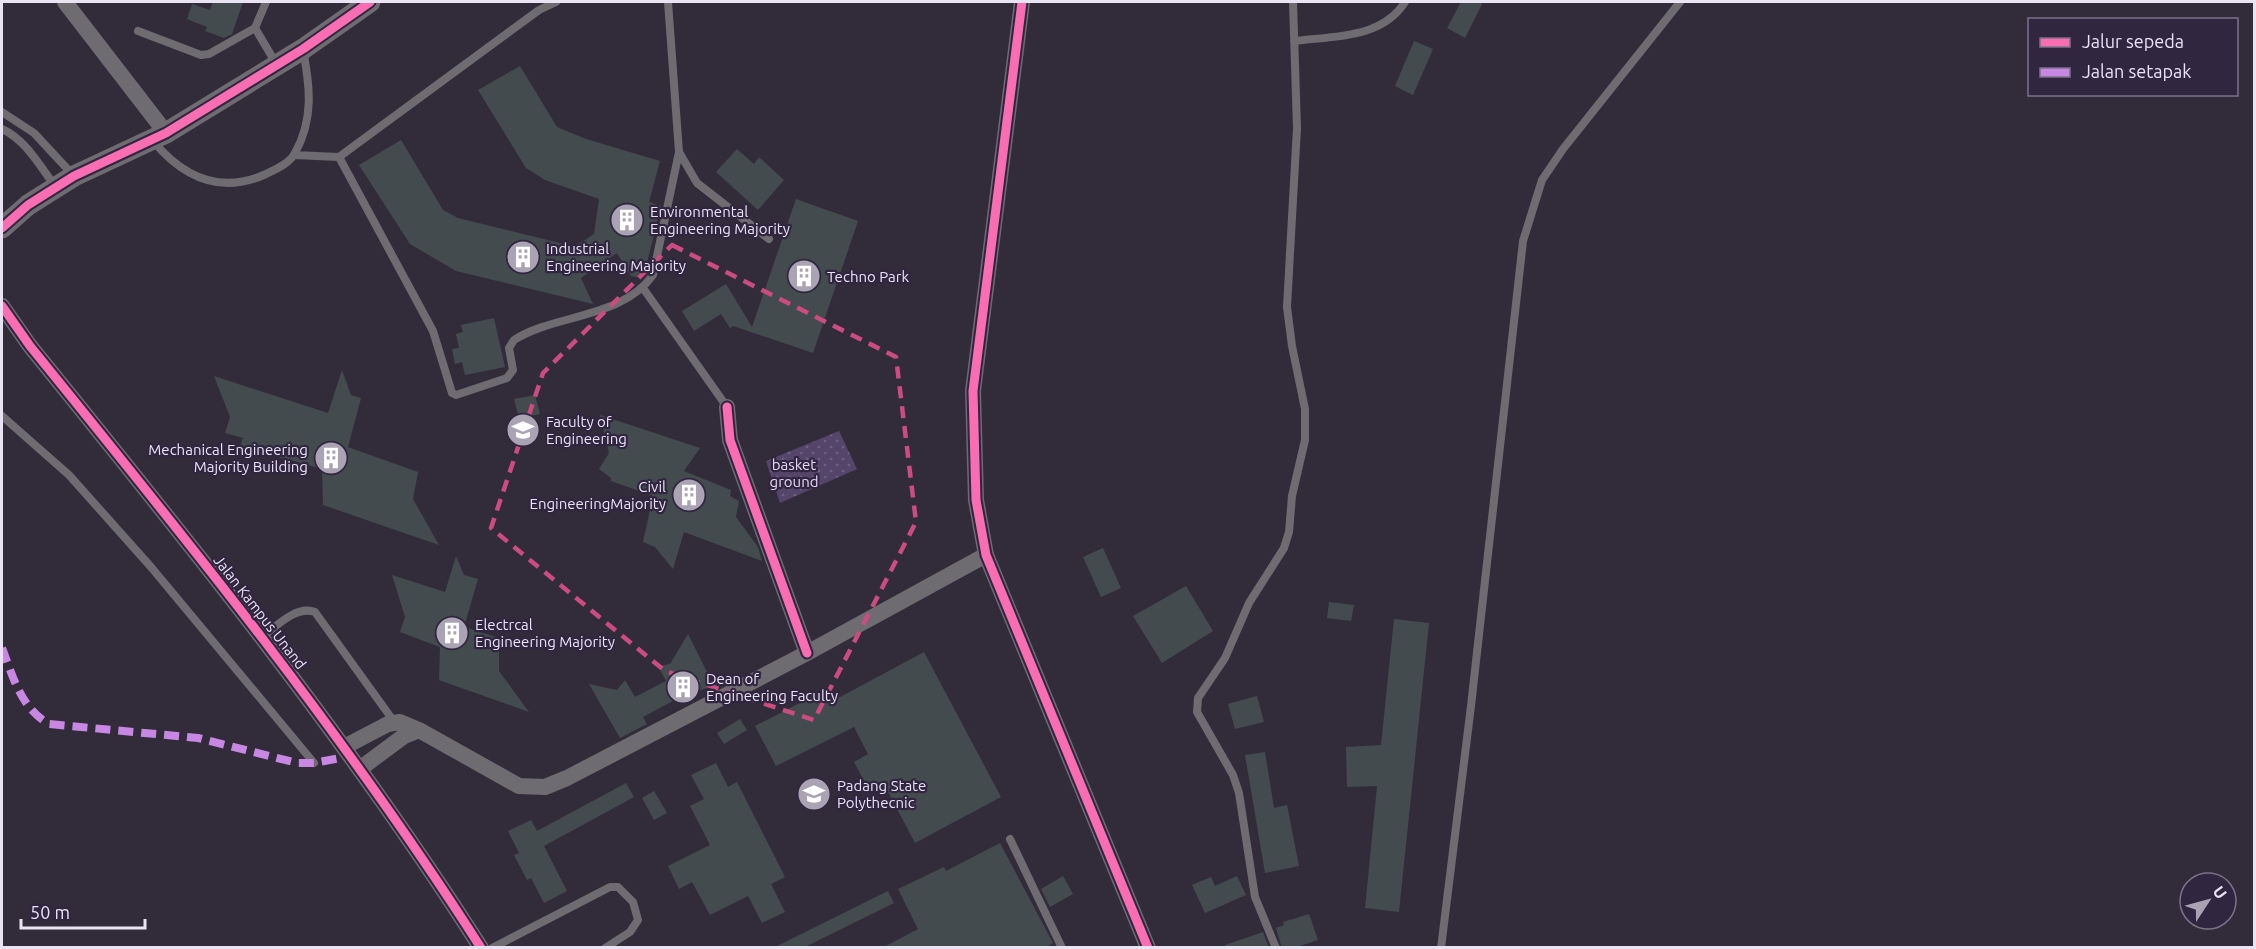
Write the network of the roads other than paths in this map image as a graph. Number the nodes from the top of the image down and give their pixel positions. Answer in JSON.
{"nodes":[{"id":1,"x":65,"y":2,"type":"edge"},
{"id":2,"x":266,"y":2,"type":"edge"},
{"id":3,"x":370,"y":2,"type":"edge"},
{"id":4,"x":556,"y":2,"type":"edge"},
{"id":5,"x":668,"y":2,"type":"edge"},
{"id":6,"x":1022,"y":2,"type":"edge"},
{"id":7,"x":1293,"y":2,"type":"edge"},
{"id":8,"x":1405,"y":2,"type":"edge"},
{"id":9,"x":1680,"y":2,"type":"edge"},
{"id":10,"x":255,"y":28,"type":"junction"},
{"id":11,"x":138,"y":31,"type":"dead end"},
{"id":12,"x":1294,"y":41,"type":"junction"},
{"id":13,"x":303,"y":49,"type":"junction"},
{"id":14,"x":278,"y":65,"type":"junction"},
{"id":15,"x":2,"y":112,"type":"edge"},
{"id":16,"x":18,"y":121,"type":"junction"},
{"id":17,"x":2,"y":129,"type":"edge"},
{"id":18,"x":11,"y":134,"type":"junction"},
{"id":19,"x":159,"y":136,"type":"junction"},
{"id":20,"x":679,"y":152,"type":"junction"},
{"id":21,"x":294,"y":155,"type":"junction"},
{"id":22,"x":339,"y":157,"type":"junction"},
{"id":23,"x":74,"y":176,"type":"junction"},
{"id":24,"x":57,"y":189,"type":"junction"},
{"id":25,"x":2,"y":228,"type":"edge"},
{"id":26,"x":769,"y":239,"type":"dead end"},
{"id":27,"x":643,"y":288,"type":"junction"},
{"id":28,"x":2,"y":306,"type":"edge"},
{"id":29,"x":727,"y":406,"type":"joint"},
{"id":30,"x":2,"y":416,"type":"edge"},
{"id":31,"x":986,"y":555,"type":"junction"},
{"id":32,"x":262,"y":637,"type":"junction"},
{"id":33,"x":807,"y":653,"type":"junction"},
{"id":34,"x":394,"y":722,"type":"junction"},
{"id":35,"x":412,"y":733,"type":"junction"},
{"id":36,"x":344,"y":747,"type":"junction"},
{"id":37,"x":314,"y":763,"type":"dead end"},
{"id":38,"x":361,"y":768,"type":"junction"},
{"id":39,"x":1010,"y":839,"type":"dead end"},
{"id":40,"x":481,"y":948,"type":"edge"},
{"id":41,"x":492,"y":948,"type":"edge"},
{"id":42,"x":605,"y":948,"type":"edge"},
{"id":43,"x":1062,"y":948,"type":"edge"},
{"id":44,"x":1148,"y":948,"type":"edge"},
{"id":45,"x":1276,"y":948,"type":"edge"},
{"id":46,"x":1442,"y":948,"type":"edge"}],
"edges":[{"from":1,"to":19,"type":"street"},
{"from":2,"to":10,"type":"lane"},
{"from":3,"to":13,"type":"street"},
{"from":4,"to":22,"type":"lane"},
{"from":5,"to":20,"type":"lane"},
{"from":6,"to":31,"type":"street"},
{"from":7,"to":12,"type":"lane"},
{"from":8,"to":12,"type":"lane"},
{"from":9,"to":46,"type":"lane"},
{"from":10,"to":11,"type":"lane"},
{"from":10,"to":14,"type":"lane"},
{"from":12,"to":45,"type":"lane"},
{"from":13,"to":14,"type":"street"},
{"from":13,"to":21,"type":"lane"},
{"from":14,"to":19,"type":"street"},
{"from":15,"to":16,"type":"lane"},
{"from":16,"to":18,"type":"lane"},
{"from":16,"to":23,"type":"lane"},
{"from":17,"to":18,"type":"lane"},
{"from":18,"to":24,"type":"lane"},
{"from":19,"to":21,"type":"lane"},
{"from":19,"to":23,"type":"street"},
{"from":20,"to":26,"type":"lane"},
{"from":20,"to":27,"type":"lane"},
{"from":21,"to":22,"type":"lane"},
{"from":22,"to":27,"type":"lane"},
{"from":23,"to":24,"type":"street"},
{"from":24,"to":25,"type":"street"},
{"from":27,"to":29,"type":"lane"},
{"from":28,"to":32,"type":"street","name":"Jalan Kampus Unand"},
{"from":29,"to":33,"type":"street"},
{"from":30,"to":37,"type":"lane"},
{"from":31,"to":33,"type":"street"},
{"from":31,"to":44,"type":"street"},
{"from":32,"to":34,"type":"lane"},
{"from":32,"to":36,"type":"street","name":"Jalan Kampus Unand"},
{"from":33,"to":35,"type":"street"},
{"from":34,"to":35,"type":"street"},
{"from":34,"to":36,"type":"street"},
{"from":35,"to":38,"type":"street"},
{"from":36,"to":38,"type":"street","name":"Jalan Kampus Unand"},
{"from":38,"to":40,"type":"street","name":"Jalan Kampus Unand"},
{"from":39,"to":43,"type":"lane"},
{"from":41,"to":42,"type":"lane"}]}
